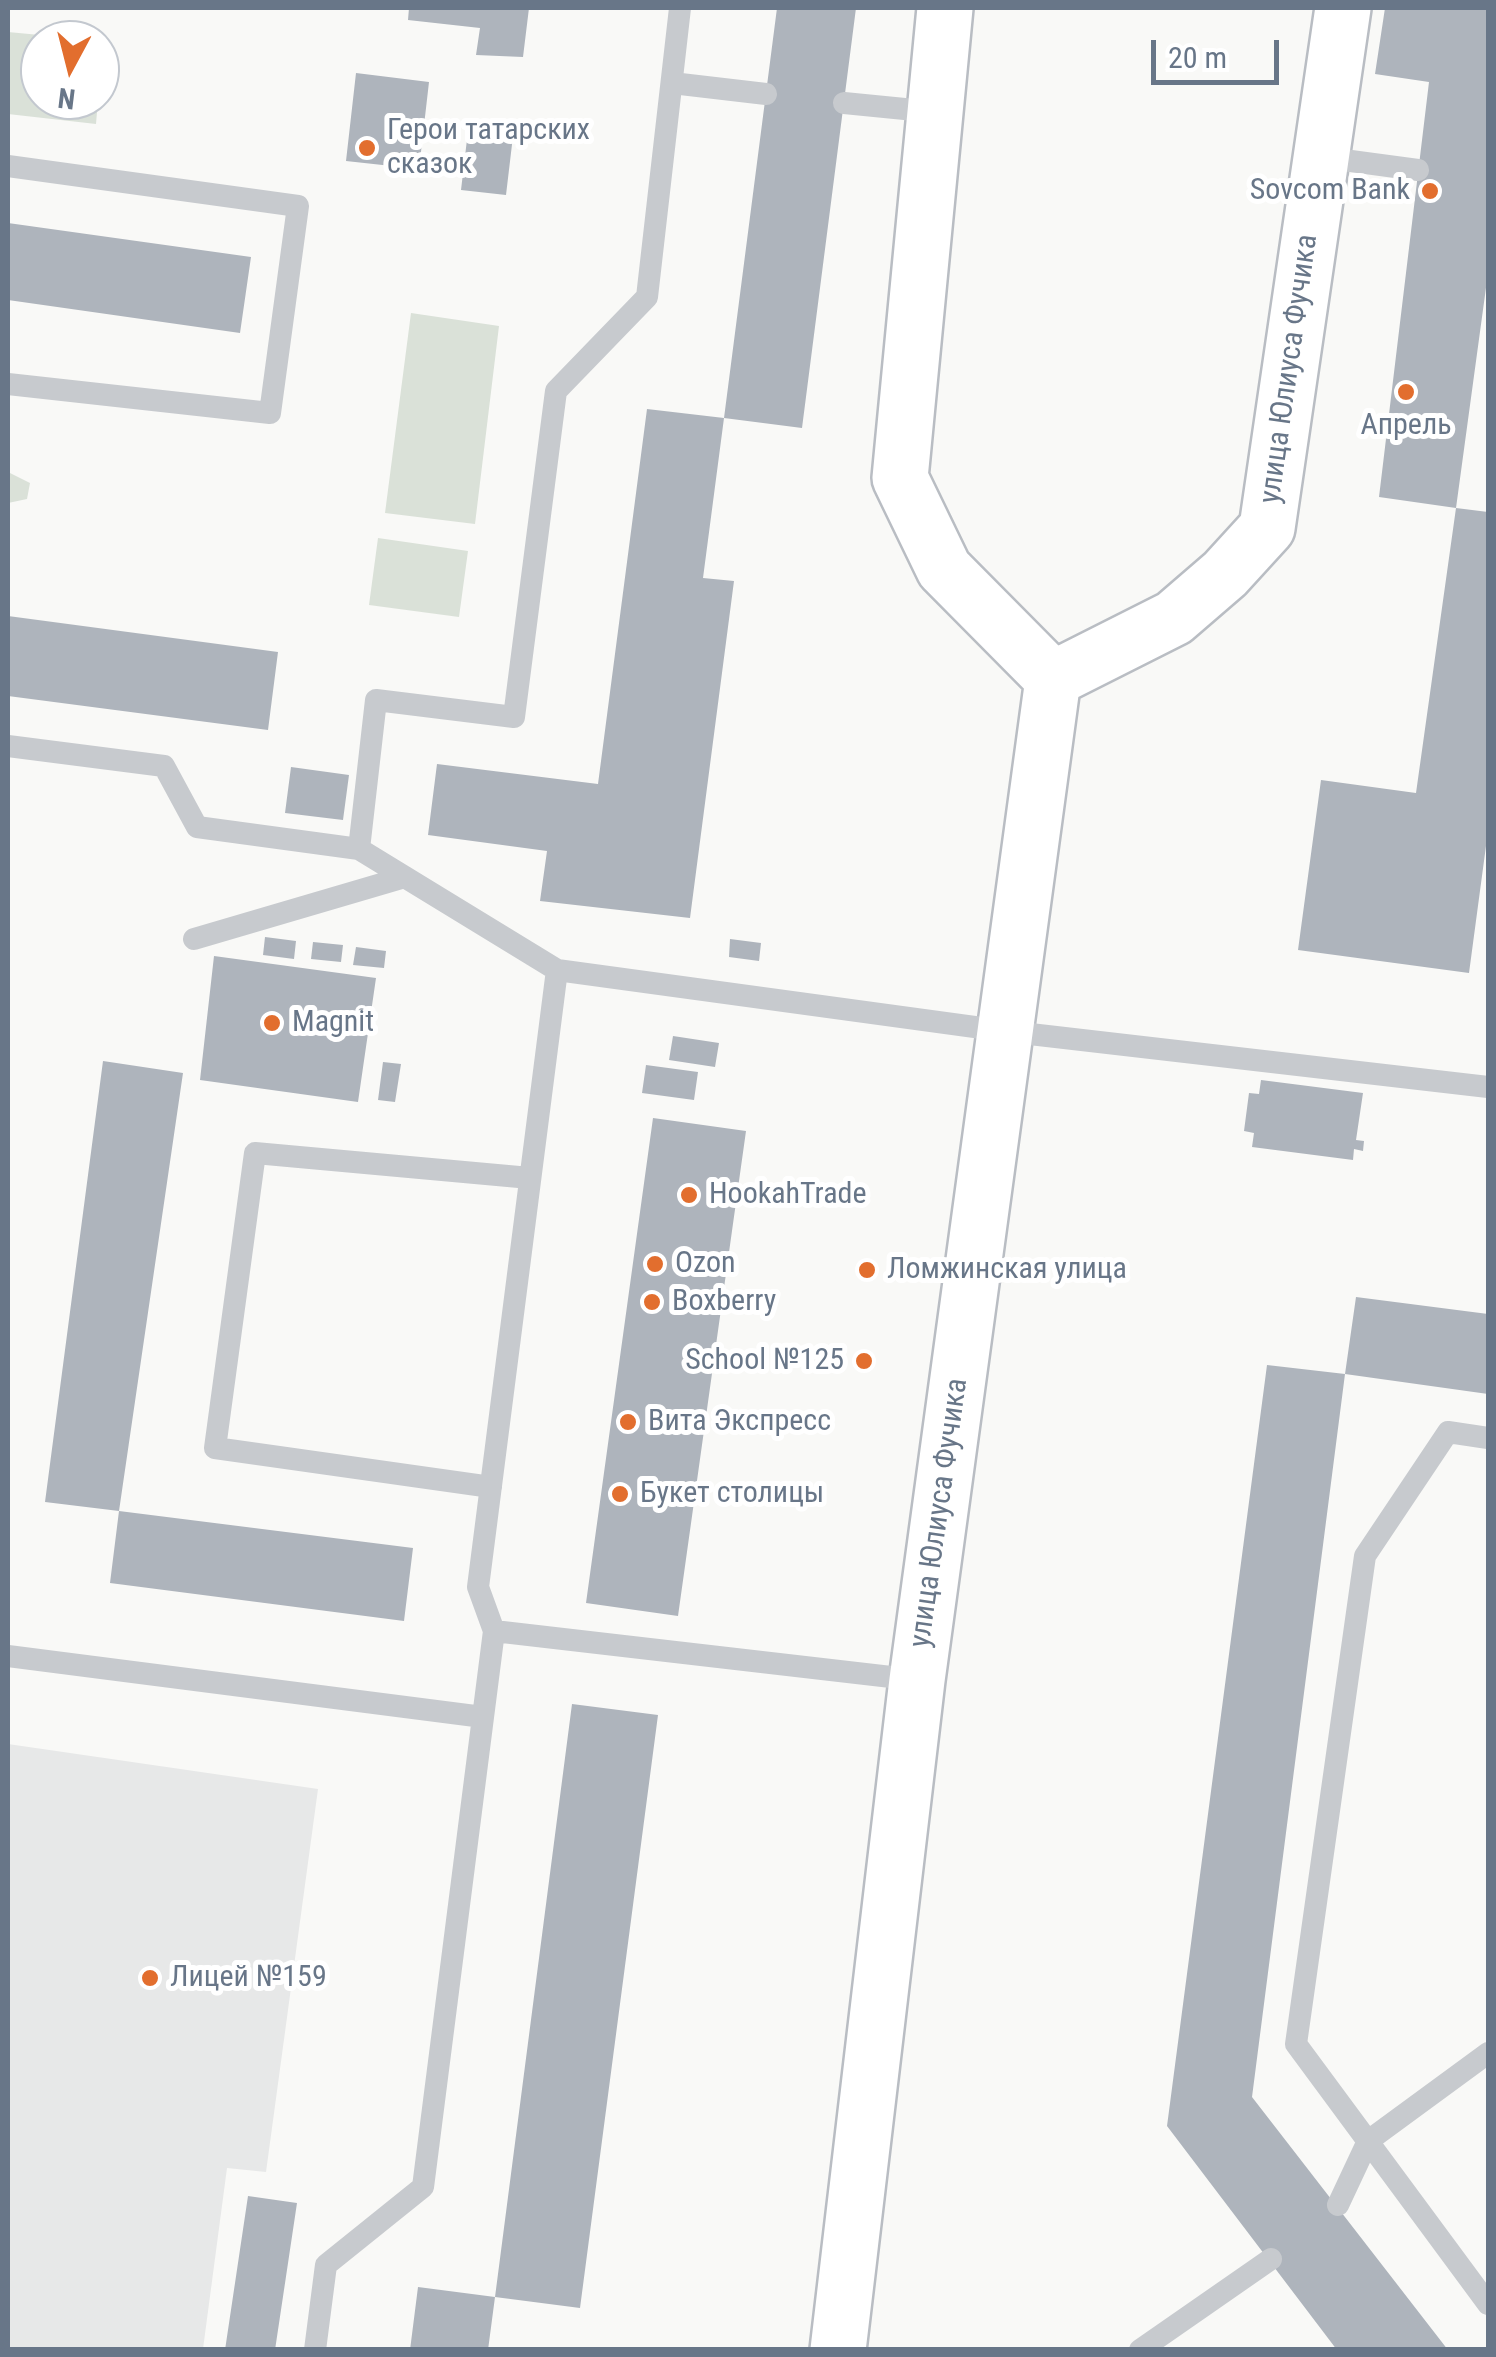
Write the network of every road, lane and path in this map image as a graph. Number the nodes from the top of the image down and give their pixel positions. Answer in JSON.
{"nodes":[{"id":1,"x":680,"y":8,"type":"edge"},
{"id":2,"x":945,"y":8,"type":"edge"},
{"id":3,"x":1342,"y":8,"type":"edge"},
{"id":4,"x":672,"y":84,"type":"junction"},
{"id":5,"x":766,"y":94,"type":"dead end"},
{"id":6,"x":844,"y":103,"type":"dead end"},
{"id":7,"x":935,"y":112,"type":"junction"},
{"id":8,"x":1321,"y":157,"type":"junction"},
{"id":9,"x":8,"y":166,"type":"edge"},
{"id":10,"x":1418,"y":170,"type":"dead end"},
{"id":11,"x":8,"y":384,"type":"edge"},
{"id":12,"x":1053,"y":679,"type":"junction"},
{"id":13,"x":8,"y":746,"type":"edge"},
{"id":14,"x":359,"y":849,"type":"junction"},
{"id":15,"x":405,"y":877,"type":"junction"},
{"id":16,"x":194,"y":939,"type":"dead end"},
{"id":17,"x":557,"y":970,"type":"junction"},
{"id":18,"x":1004,"y":1031,"type":"junction"},
{"id":19,"x":1488,"y":1087,"type":"edge"},
{"id":20,"x":530,"y":1178,"type":"junction"},
{"id":21,"x":1488,"y":1438,"type":"edge"},
{"id":22,"x":491,"y":1487,"type":"junction"},
{"id":23,"x":494,"y":1632,"type":"junction"},
{"id":24,"x":8,"y":1656,"type":"edge"},
{"id":25,"x":917,"y":1680,"type":"junction"},
{"id":26,"x":483,"y":1717,"type":"junction"},
{"id":27,"x":1488,"y":2052,"type":"edge"},
{"id":28,"x":1368,"y":2142,"type":"junction"},
{"id":29,"x":1338,"y":2204,"type":"dead end"},
{"id":30,"x":1271,"y":2259,"type":"dead end"},
{"id":31,"x":1488,"y":2304,"type":"edge"},
{"id":32,"x":315,"y":2350,"type":"edge"},
{"id":33,"x":838,"y":2350,"type":"edge"},
{"id":34,"x":1140,"y":2350,"type":"edge"}],
"edges":[{"from":1,"to":4,"type":"lane"},
{"from":2,"to":7,"type":"main road"},
{"from":3,"to":8,"type":"main road","name":"улица Юлиуса Фучика"},
{"from":4,"to":5,"type":"lane"},
{"from":4,"to":14,"type":"lane"},
{"from":6,"to":7,"type":"lane"},
{"from":7,"to":12,"type":"main road"},
{"from":8,"to":10,"type":"lane"},
{"from":8,"to":12,"type":"main road","name":"улица Юлиуса Фучика"},
{"from":9,"to":11,"type":"lane"},
{"from":12,"to":18,"type":"main road","name":"улица Юлиуса Фучика"},
{"from":13,"to":14,"type":"lane"},
{"from":14,"to":15,"type":"lane"},
{"from":15,"to":16,"type":"lane"},
{"from":15,"to":17,"type":"lane"},
{"from":17,"to":18,"type":"lane"},
{"from":17,"to":20,"type":"lane"},
{"from":18,"to":19,"type":"lane"},
{"from":18,"to":25,"type":"main road","name":"улица Юлиуса Фучика"},
{"from":20,"to":22,"type":"lane"},
{"from":20,"to":22,"type":"lane"},
{"from":21,"to":28,"type":"lane"},
{"from":22,"to":23,"type":"lane"},
{"from":23,"to":25,"type":"lane"},
{"from":23,"to":26,"type":"lane"},
{"from":24,"to":26,"type":"lane"},
{"from":25,"to":33,"type":"main road","name":"улица Юлиуса Фучика"},
{"from":26,"to":32,"type":"lane"},
{"from":27,"to":28,"type":"lane"},
{"from":28,"to":29,"type":"lane"},
{"from":28,"to":31,"type":"lane"},
{"from":30,"to":34,"type":"lane"}]}
